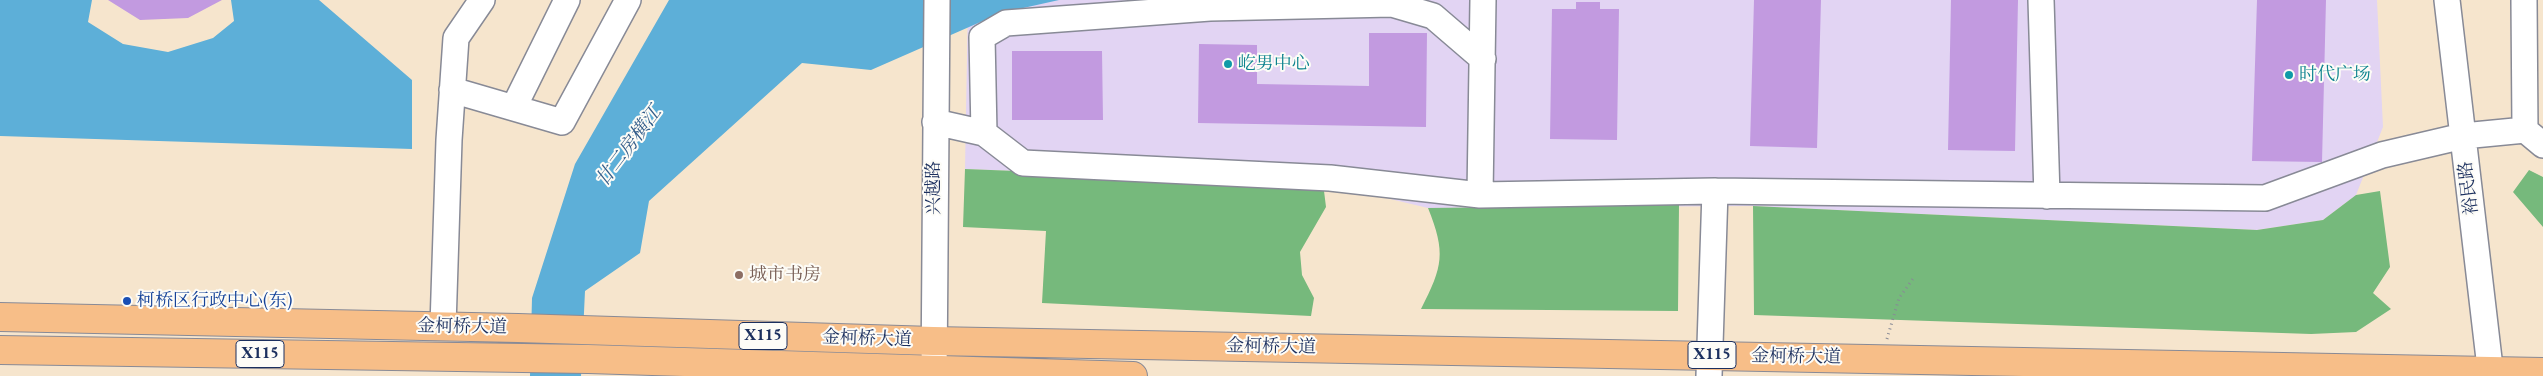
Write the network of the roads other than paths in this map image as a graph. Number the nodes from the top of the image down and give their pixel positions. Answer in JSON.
{"nodes":[{"id":1,"x":482,"y":0,"type":"edge"},
{"id":2,"x":567,"y":0,"type":"edge"},
{"id":3,"x":628,"y":0,"type":"edge"},
{"id":4,"x":937,"y":0,"type":"edge"},
{"id":5,"x":1483,"y":0,"type":"edge"},
{"id":6,"x":2041,"y":0,"type":"edge"},
{"id":7,"x":2447,"y":0,"type":"edge"},
{"id":8,"x":2524,"y":0,"type":"edge"},
{"id":9,"x":1483,"y":59,"type":"junction"},
{"id":10,"x":452,"y":90,"type":"junction"},
{"id":11,"x":514,"y":106,"type":"junction"},
{"id":12,"x":935,"y":122,"type":"junction"},
{"id":13,"x":984,"y":133,"type":"junction"},
{"id":14,"x":2463,"y":136,"type":"junction"},
{"id":15,"x":2534,"y":137,"type":"edge"},
{"id":16,"x":1715,"y":191,"type":"junction"},
{"id":17,"x":1480,"y":195,"type":"junction"},
{"id":18,"x":2047,"y":196,"type":"junction"},
{"id":19,"x":0,"y":316,"type":"edge"},
{"id":20,"x":442,"y":326,"type":"junction"},
{"id":21,"x":933,"y":341,"type":"junction"},
{"id":22,"x":0,"y":350,"type":"edge"},
{"id":23,"x":1709,"y":366,"type":"edge"},
{"id":24,"x":2543,"y":372,"type":"edge"},
{"id":25,"x":933,"y":373,"type":"edge"},
{"id":26,"x":2491,"y":373,"type":"edge"},
{"id":27,"x":1133,"y":376,"type":"edge"}],
"edges":[{"from":1,"to":10,"type":"street"},
{"from":2,"to":11,"type":"street"},
{"from":3,"to":11,"type":"street"},
{"from":4,"to":12,"type":"street","name":"兴越路"},
{"from":5,"to":9,"type":"street"},
{"from":6,"to":18,"type":"street"},
{"from":7,"to":14,"type":"street","name":"裕民路"},
{"from":8,"to":15,"type":"street"},
{"from":9,"to":13,"type":"street"},
{"from":9,"to":17,"type":"street"},
{"from":10,"to":11,"type":"street"},
{"from":10,"to":20,"type":"street"},
{"from":12,"to":13,"type":"street"},
{"from":12,"to":21,"type":"street","name":"兴越路"},
{"from":13,"to":17,"type":"street"},
{"from":14,"to":15,"type":"street"},
{"from":14,"to":18,"type":"street"},
{"from":14,"to":26,"type":"street","name":"裕民路"},
{"from":16,"to":17,"type":"street"},
{"from":16,"to":18,"type":"street"},
{"from":16,"to":23,"type":"street"},
{"from":19,"to":20,"type":"main road","name":"金柯桥大道","number":"X115"},
{"from":20,"to":21,"type":"main road","name":"金柯桥大道","number":"X115"},
{"from":21,"to":23,"type":"main road","name":"金柯桥大道","number":"X115"},
{"from":21,"to":25,"type":"street","name":"兴越路"},
{"from":22,"to":25,"type":"main road","name":"金柯桥大道","number":"X115"},
{"from":23,"to":26,"type":"main road","name":"金柯桥大道","number":"X115"},
{"from":24,"to":26,"type":"main road","name":"金柯桥大道","number":"X115"},
{"from":25,"to":27,"type":"main road","name":"金柯桥大道","number":"X115"}]}
